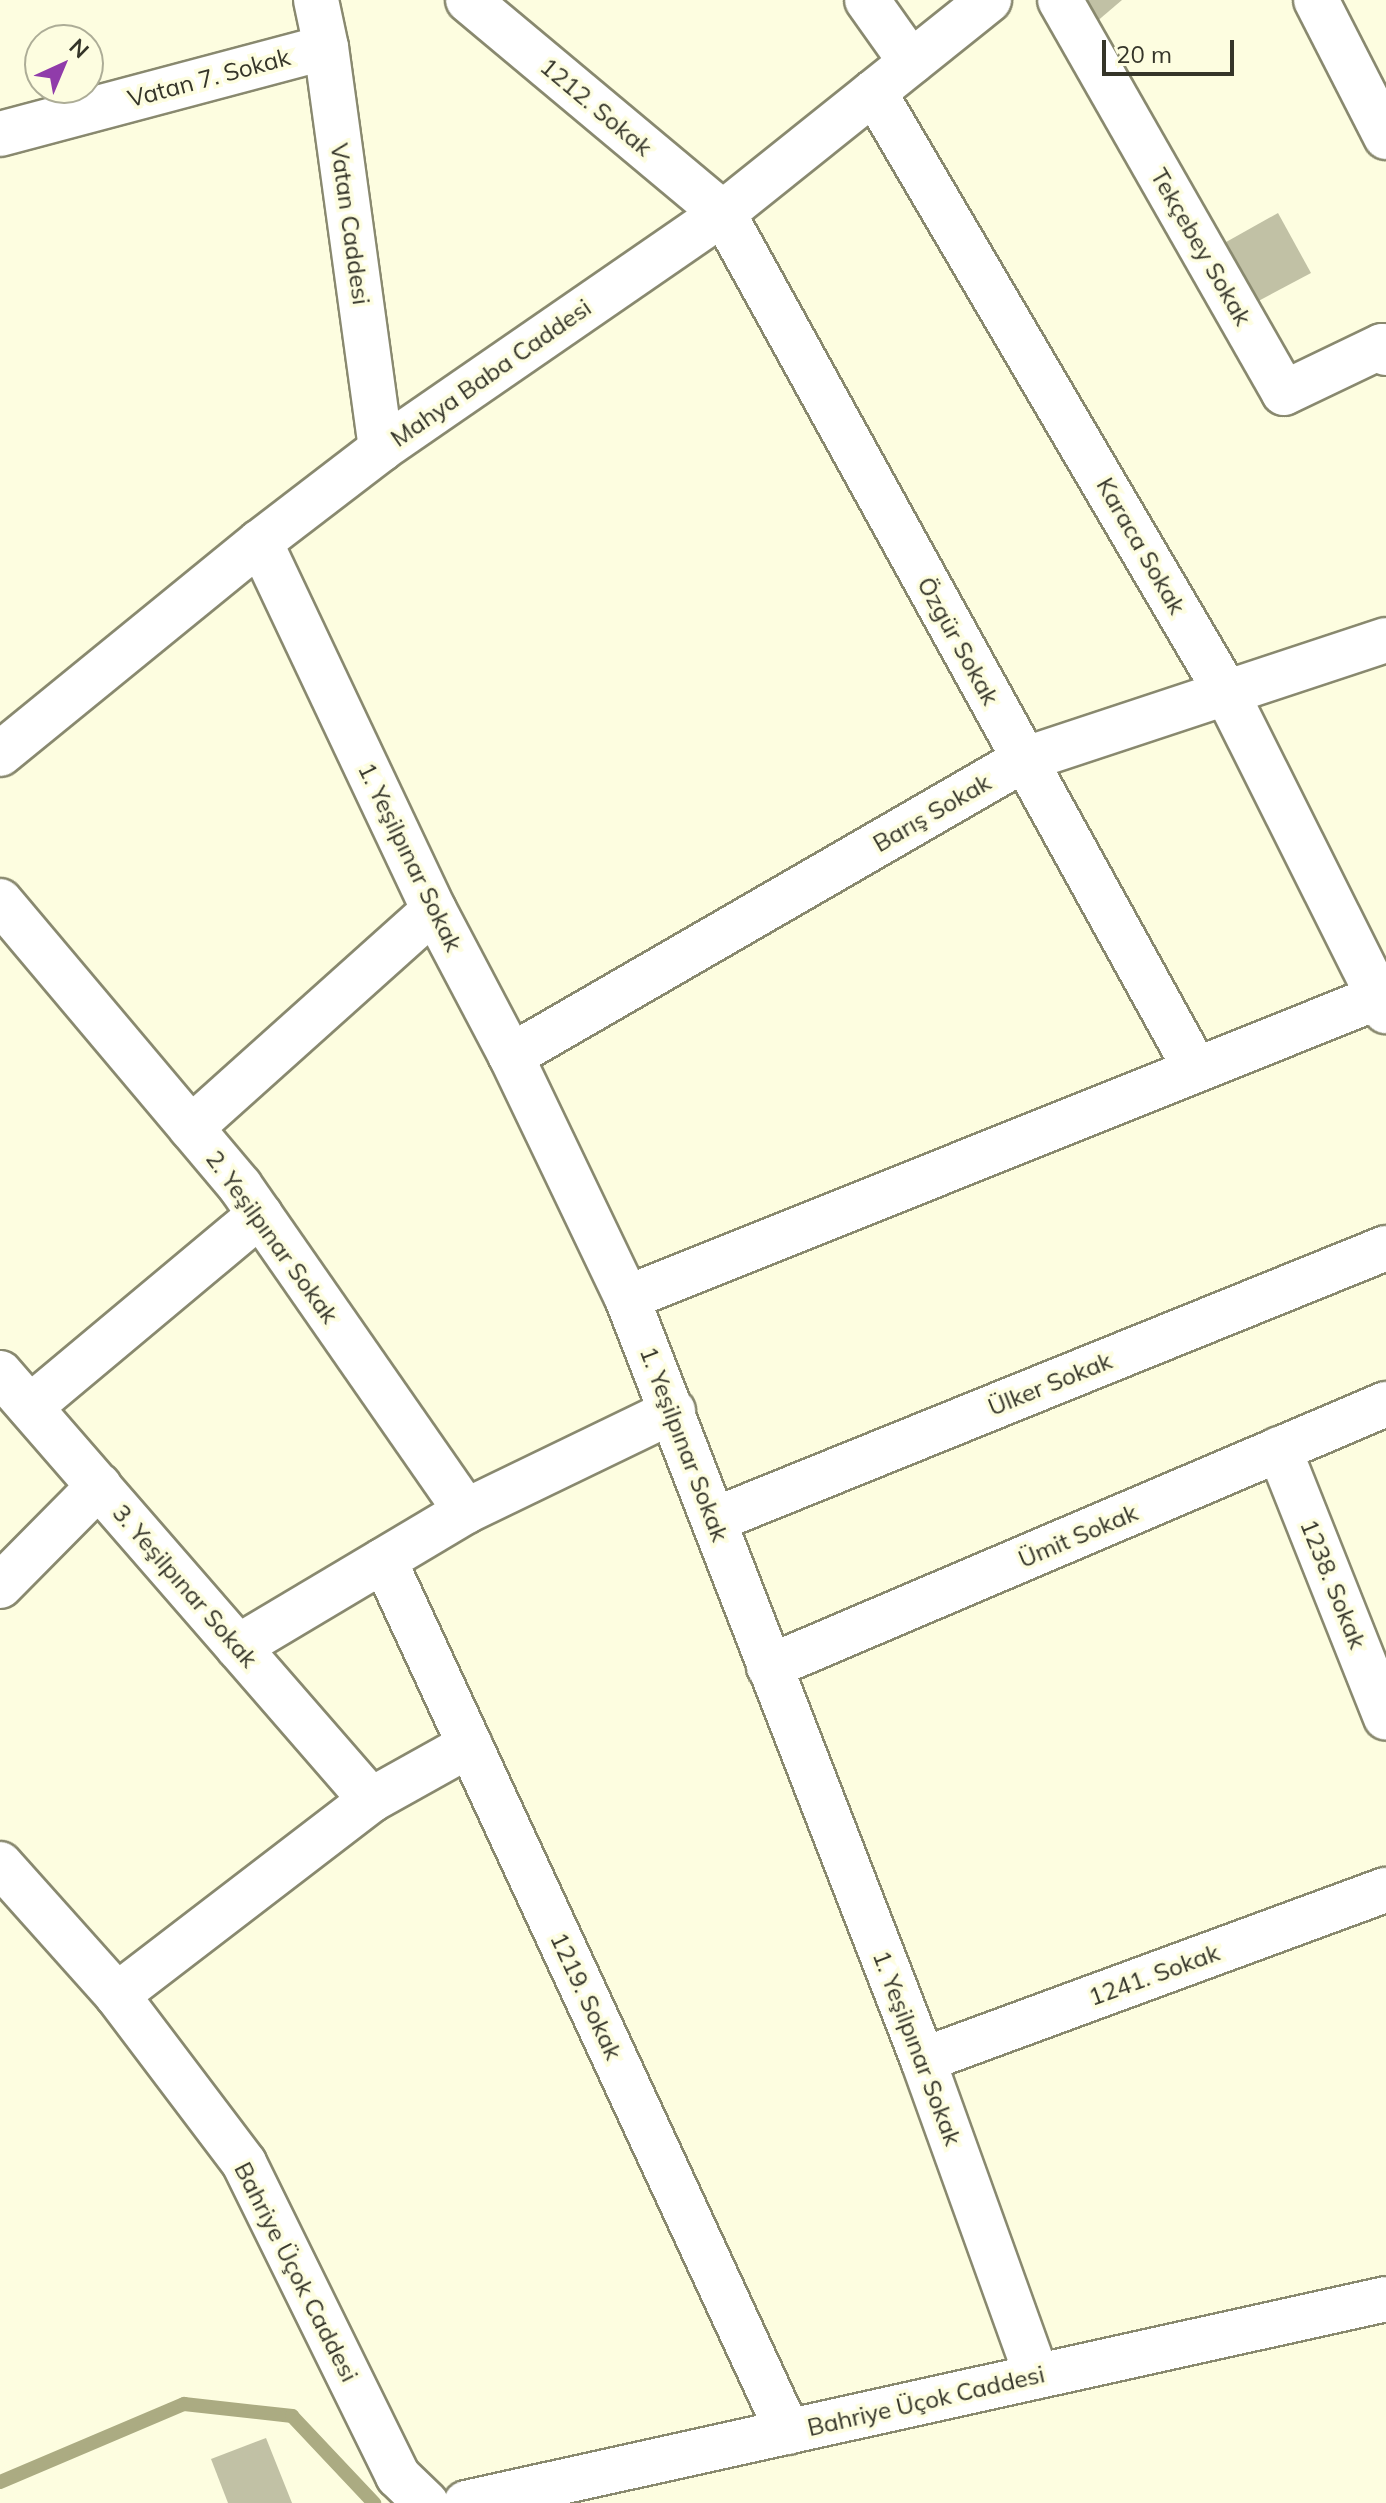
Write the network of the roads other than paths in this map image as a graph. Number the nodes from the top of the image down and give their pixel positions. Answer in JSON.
{"nodes":[{"id":1,"x":316,"y":0,"type":"edge"},
{"id":2,"x":468,"y":0,"type":"edge"},
{"id":3,"x":867,"y":0,"type":"edge"},
{"id":4,"x":989,"y":0,"type":"edge"},
{"id":5,"x":1060,"y":0,"type":"edge"},
{"id":6,"x":1316,"y":0,"type":"edge"},
{"id":7,"x":326,"y":47,"type":"junction"},
{"id":8,"x":911,"y":62,"type":"junction"},
{"id":9,"x":874,"y":92,"type":"junction"},
{"id":10,"x":0,"y":134,"type":"edge"},
{"id":11,"x":1386,"y":137,"type":"edge"},
{"id":12,"x":723,"y":213,"type":"junction"},
{"id":13,"x":1385,"y":348,"type":"edge"},
{"id":14,"x":381,"y":449,"type":"junction"},
{"id":15,"x":260,"y":542,"type":"junction"},
{"id":16,"x":1386,"y":640,"type":"edge"},
{"id":17,"x":1226,"y":692,"type":"junction"},
{"id":18,"x":0,"y":754,"type":"edge"},
{"id":19,"x":1023,"y":760,"type":"junction"},
{"id":20,"x":0,"y":901,"type":"edge"},
{"id":21,"x":434,"y":910,"type":"junction"},
{"id":22,"x":1384,"y":1000,"type":"edge"},
{"id":23,"x":511,"y":1056,"type":"junction"},
{"id":24,"x":1195,"y":1068,"type":"junction"},
{"id":25,"x":191,"y":1128,"type":"junction"},
{"id":26,"x":260,"y":1215,"type":"junction"},
{"id":27,"x":1386,"y":1248,"type":"edge"},
{"id":28,"x":627,"y":1298,"type":"junction"},
{"id":29,"x":0,"y":1373,"type":"edge"},
{"id":30,"x":1386,"y":1404,"type":"edge"},
{"id":31,"x":30,"y":1407,"type":"junction"},
{"id":32,"x":673,"y":1411,"type":"junction"},
{"id":33,"x":1279,"y":1449,"type":"junction"},
{"id":34,"x":99,"y":1486,"type":"junction"},
{"id":35,"x":466,"y":1511,"type":"junction"},
{"id":36,"x":714,"y":1520,"type":"junction"},
{"id":37,"x":384,"y":1560,"type":"junction"},
{"id":38,"x":0,"y":1586,"type":"edge"},
{"id":39,"x":238,"y":1647,"type":"junction"},
{"id":40,"x":769,"y":1667,"type":"junction"},
{"id":41,"x":1386,"y":1718,"type":"edge"},
{"id":42,"x":470,"y":1745,"type":"junction"},
{"id":43,"x":371,"y":1800,"type":"junction"},
{"id":44,"x":0,"y":1864,"type":"edge"},
{"id":45,"x":1386,"y":1890,"type":"edge"},
{"id":46,"x":117,"y":1995,"type":"junction"},
{"id":47,"x":923,"y":2060,"type":"junction"},
{"id":48,"x":1386,"y":2299,"type":"edge"},
{"id":49,"x":1037,"y":2376,"type":"junction"},
{"id":50,"x":788,"y":2432,"type":"junction"},
{"id":51,"x":426,"y":2503,"type":"edge"},
{"id":52,"x":466,"y":2503,"type":"edge"}],
"edges":[{"from":1,"to":7,"type":"street","name":"Vatan Caddesi"},
{"from":2,"to":12,"type":"street","name":"1212. Sokak"},
{"from":3,"to":8,"type":"street"},
{"from":4,"to":8,"type":"street","name":"Mahya Baba Caddesi"},
{"from":5,"to":13,"type":"street","name":"Tekçebey Sokak"},
{"from":6,"to":11,"type":"street"},
{"from":7,"to":10,"type":"street","name":"Vatan 7. Sokak"},
{"from":7,"to":14,"type":"street","name":"Vatan Caddesi"},
{"from":8,"to":9,"type":"street","name":"Mahya Baba Caddesi"},
{"from":9,"to":12,"type":"street","name":"Mahya Baba Caddesi"},
{"from":9,"to":17,"type":"street","name":"Karaca Sokak"},
{"from":12,"to":14,"type":"street","name":"Mahya Baba Caddesi"},
{"from":12,"to":19,"type":"street","name":"Özgür Sokak"},
{"from":14,"to":15,"type":"street","name":"Mahya Baba Caddesi"},
{"from":15,"to":18,"type":"street","name":"Mahya Baba Caddesi"},
{"from":15,"to":21,"type":"street","name":"1. Yeşilpınar Sokak"},
{"from":16,"to":17,"type":"street","name":"Barış Sokak"},
{"from":17,"to":19,"type":"street","name":"Barış Sokak"},
{"from":17,"to":22,"type":"street","name":"Karaca Sokak"},
{"from":19,"to":23,"type":"street","name":"Barış Sokak"},
{"from":19,"to":24,"type":"street","name":"Özgür Sokak"},
{"from":20,"to":25,"type":"street","name":"2. Yeşilpınar Sokak"},
{"from":21,"to":23,"type":"street","name":"1. Yeşilpınar Sokak"},
{"from":21,"to":25,"type":"street"},
{"from":22,"to":24,"type":"street"},
{"from":23,"to":28,"type":"street","name":"1. Yeşilpınar Sokak"},
{"from":24,"to":28,"type":"street"},
{"from":25,"to":26,"type":"street","name":"2. Yeşilpınar Sokak"},
{"from":26,"to":31,"type":"street"},
{"from":26,"to":35,"type":"street","name":"2. Yeşilpınar Sokak"},
{"from":27,"to":36,"type":"street","name":"Ülker Sokak"},
{"from":28,"to":32,"type":"street","name":"1. Yeşilpınar Sokak"},
{"from":29,"to":31,"type":"street","name":"3. Yeşilpınar Sokak"},
{"from":30,"to":33,"type":"street","name":"Ümit Sokak"},
{"from":31,"to":34,"type":"street","name":"3. Yeşilpınar Sokak"},
{"from":32,"to":35,"type":"street"},
{"from":32,"to":36,"type":"street","name":"1. Yeşilpınar Sokak"},
{"from":33,"to":40,"type":"street","name":"Ümit Sokak"},
{"from":33,"to":41,"type":"street","name":"1238. Sokak"},
{"from":34,"to":38,"type":"street"},
{"from":34,"to":39,"type":"street","name":"3. Yeşilpınar Sokak"},
{"from":35,"to":37,"type":"street"},
{"from":36,"to":40,"type":"street","name":"1. Yeşilpınar Sokak"},
{"from":37,"to":39,"type":"street"},
{"from":37,"to":42,"type":"street","name":"1219. Sokak"},
{"from":39,"to":43,"type":"street","name":"3. Yeşilpınar Sokak"},
{"from":40,"to":47,"type":"street","name":"1. Yeşilpınar Sokak"},
{"from":42,"to":43,"type":"street"},
{"from":42,"to":50,"type":"street","name":"1219. Sokak"},
{"from":43,"to":46,"type":"street"},
{"from":44,"to":46,"type":"street","name":"Bahriye Üçok Caddesi"},
{"from":45,"to":47,"type":"street","name":"1241. Sokak"},
{"from":46,"to":51,"type":"street","name":"Bahriye Üçok Caddesi"},
{"from":47,"to":49,"type":"street","name":"1. Yeşilpınar Sokak"},
{"from":48,"to":49,"type":"street","name":"Bahriye Üçok Caddesi"},
{"from":49,"to":50,"type":"street","name":"Bahriye Üçok Caddesi"},
{"from":50,"to":52,"type":"street","name":"Bahriye Üçok Caddesi"}]}
